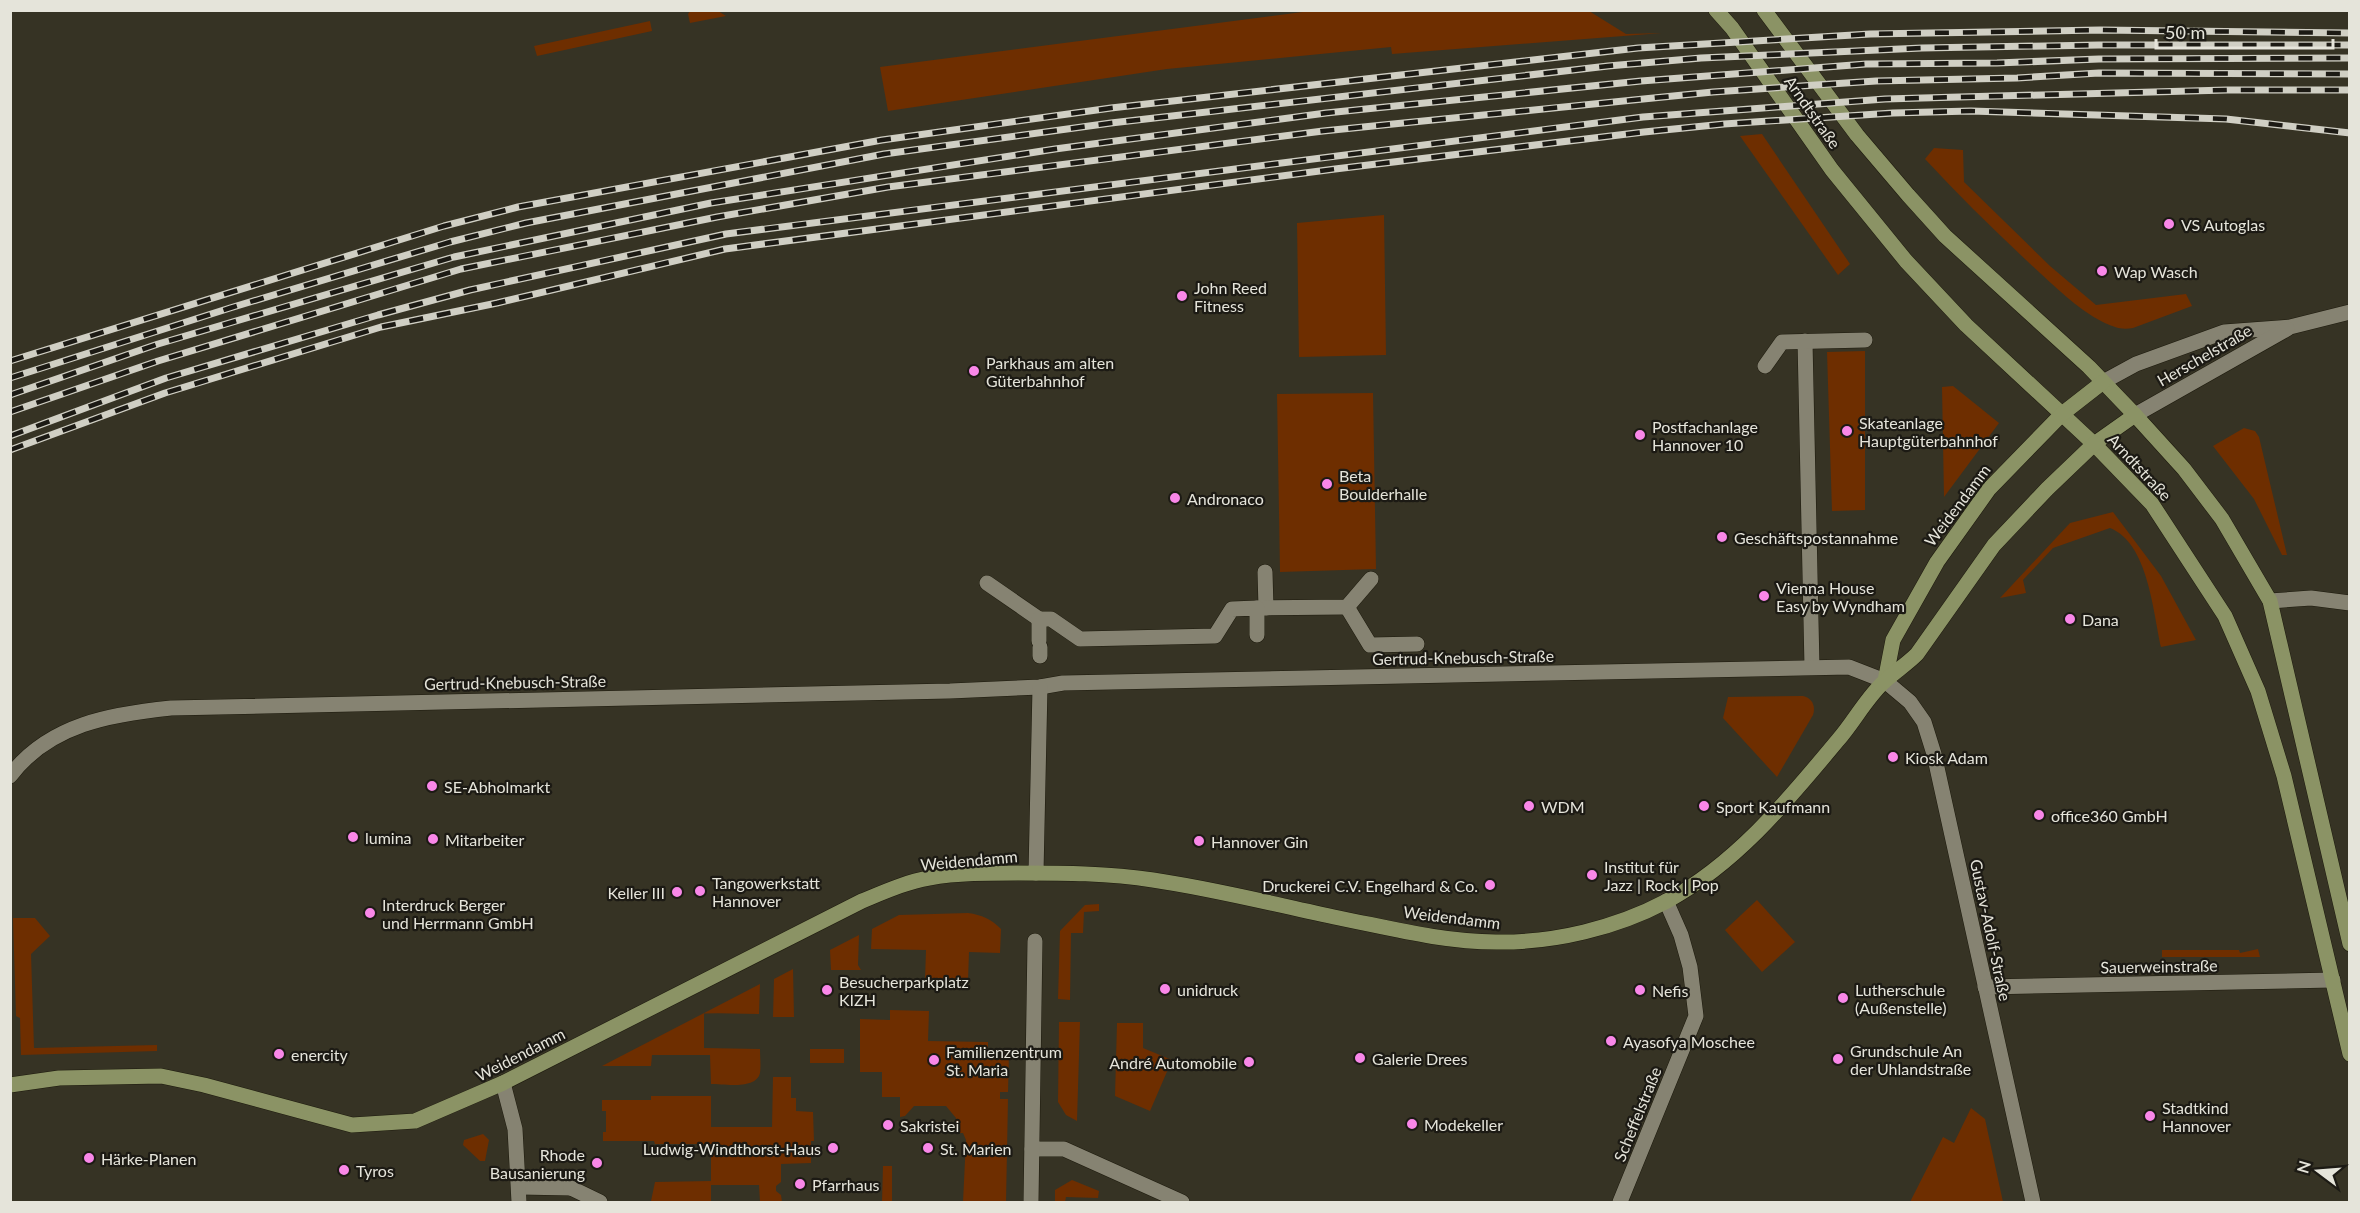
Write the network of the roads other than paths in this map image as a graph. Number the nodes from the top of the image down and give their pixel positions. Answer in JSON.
{"nodes":[{"id":1,"x":1716,"y":10,"type":"edge"},
{"id":2,"x":1767,"y":12,"type":"edge"},
{"id":3,"x":2349,"y":312,"type":"edge"},
{"id":4,"x":2290,"y":327,"type":"junction"},
{"id":5,"x":1865,"y":340,"type":"dead end"},
{"id":6,"x":1805,"y":341,"type":"junction"},
{"id":7,"x":1765,"y":366,"type":"dead end"},
{"id":8,"x":2103,"y":382,"type":"junction"},
{"id":9,"x":2062,"y":414,"type":"junction"},
{"id":10,"x":2135,"y":415,"type":"junction"},
{"id":11,"x":2094,"y":444,"type":"junction"},
{"id":12,"x":1265,"y":572,"type":"dead end"},
{"id":13,"x":1371,"y":579,"type":"dead end"},
{"id":14,"x":987,"y":584,"type":"dead end"},
{"id":15,"x":2270,"y":601,"type":"junction"},
{"id":16,"x":2349,"y":603,"type":"edge"},
{"id":17,"x":1347,"y":607,"type":"junction"},
{"id":18,"x":1261,"y":608,"type":"junction"},
{"id":19,"x":1040,"y":619,"type":"junction"},
{"id":20,"x":1257,"y":644,"type":"dead end"},
{"id":21,"x":1417,"y":644,"type":"dead end"},
{"id":22,"x":1040,"y":648,"type":"dead end"},
{"id":23,"x":1812,"y":667,"type":"junction"},
{"id":24,"x":1885,"y":681,"type":"junction"},
{"id":25,"x":1040,"y":687,"type":"junction"},
{"id":26,"x":10,"y":776,"type":"edge"},
{"id":27,"x":1036,"y":873,"type":"junction"},
{"id":28,"x":1666,"y":901,"type":"junction"},
{"id":29,"x":1035,"y":940,"type":"dead end"},
{"id":30,"x":2349,"y":944,"type":"edge"},
{"id":31,"x":2333,"y":980,"type":"junction"},
{"id":32,"x":1985,"y":987,"type":"junction"},
{"id":33,"x":2349,"y":1054,"type":"edge"},
{"id":34,"x":503,"y":1083,"type":"junction"},
{"id":35,"x":10,"y":1085,"type":"edge"},
{"id":36,"x":1032,"y":1149,"type":"junction"},
{"id":37,"x":519,"y":1195,"type":"edge"},
{"id":38,"x":600,"y":1203,"type":"edge"},
{"id":39,"x":1031,"y":1203,"type":"edge"},
{"id":40,"x":1182,"y":1203,"type":"edge"},
{"id":41,"x":1620,"y":1203,"type":"edge"},
{"id":42,"x":2033,"y":1203,"type":"edge"}],
"edges":[{"from":1,"to":9,"type":"main road","name":"Arndtstraße"},
{"from":2,"to":8,"type":"main road","name":"Arndtstraße"},
{"from":3,"to":4,"type":"street","name":"Herschelstraße"},
{"from":4,"to":8,"type":"street","name":"Herschelstraße"},
{"from":4,"to":10,"type":"street","name":"Herschelstraße"},
{"from":5,"to":6,"type":"street"},
{"from":6,"to":7,"type":"street"},
{"from":6,"to":23,"type":"street"},
{"from":8,"to":9,"type":"main road","name":"Weidendamm"},
{"from":8,"to":10,"type":"main road","name":"Arndtstraße"},
{"from":9,"to":11,"type":"main road","name":"Arndtstraße"},
{"from":9,"to":24,"type":"main road","name":"Weidendamm"},
{"from":10,"to":11,"type":"main road","name":"Weidendamm"},
{"from":10,"to":15,"type":"main road","name":"Arndtstraße"},
{"from":11,"to":24,"type":"main road","name":"Weidendamm"},
{"from":11,"to":31,"type":"main road","name":"Arndtstraße"},
{"from":12,"to":18,"type":"street"},
{"from":13,"to":17,"type":"street"},
{"from":14,"to":19,"type":"street"},
{"from":15,"to":16,"type":"street"},
{"from":15,"to":30,"type":"main road","name":"Arndtstraße"},
{"from":17,"to":18,"type":"street"},
{"from":17,"to":21,"type":"street"},
{"from":18,"to":19,"type":"street"},
{"from":18,"to":20,"type":"street"},
{"from":19,"to":22,"type":"street"},
{"from":23,"to":24,"type":"street","name":"Gertrud-Knebusch-Straße"},
{"from":23,"to":25,"type":"street","name":"Gertrud-Knebusch-Straße"},
{"from":24,"to":28,"type":"main road","name":"Weidendamm"},
{"from":24,"to":32,"type":"street","name":"Gustav-Adolf-Straße"},
{"from":25,"to":26,"type":"street","name":"Gertrud-Knebusch-Straße"},
{"from":25,"to":27,"type":"street"},
{"from":27,"to":28,"type":"main road","name":"Weidendamm"},
{"from":27,"to":34,"type":"main road","name":"Weidendamm"},
{"from":28,"to":41,"type":"street","name":"Scheffelstraße"},
{"from":29,"to":36,"type":"street"},
{"from":31,"to":32,"type":"street","name":"Sauerweinstraße"},
{"from":31,"to":33,"type":"main road","name":"Arndtstraße"},
{"from":32,"to":42,"type":"street","name":"Gustav-Adolf-Straße"},
{"from":34,"to":35,"type":"main road","name":"Weidendamm"},
{"from":34,"to":37,"type":"street"},
{"from":36,"to":39,"type":"street"},
{"from":36,"to":40,"type":"street"},
{"from":37,"to":38,"type":"street"}]}
